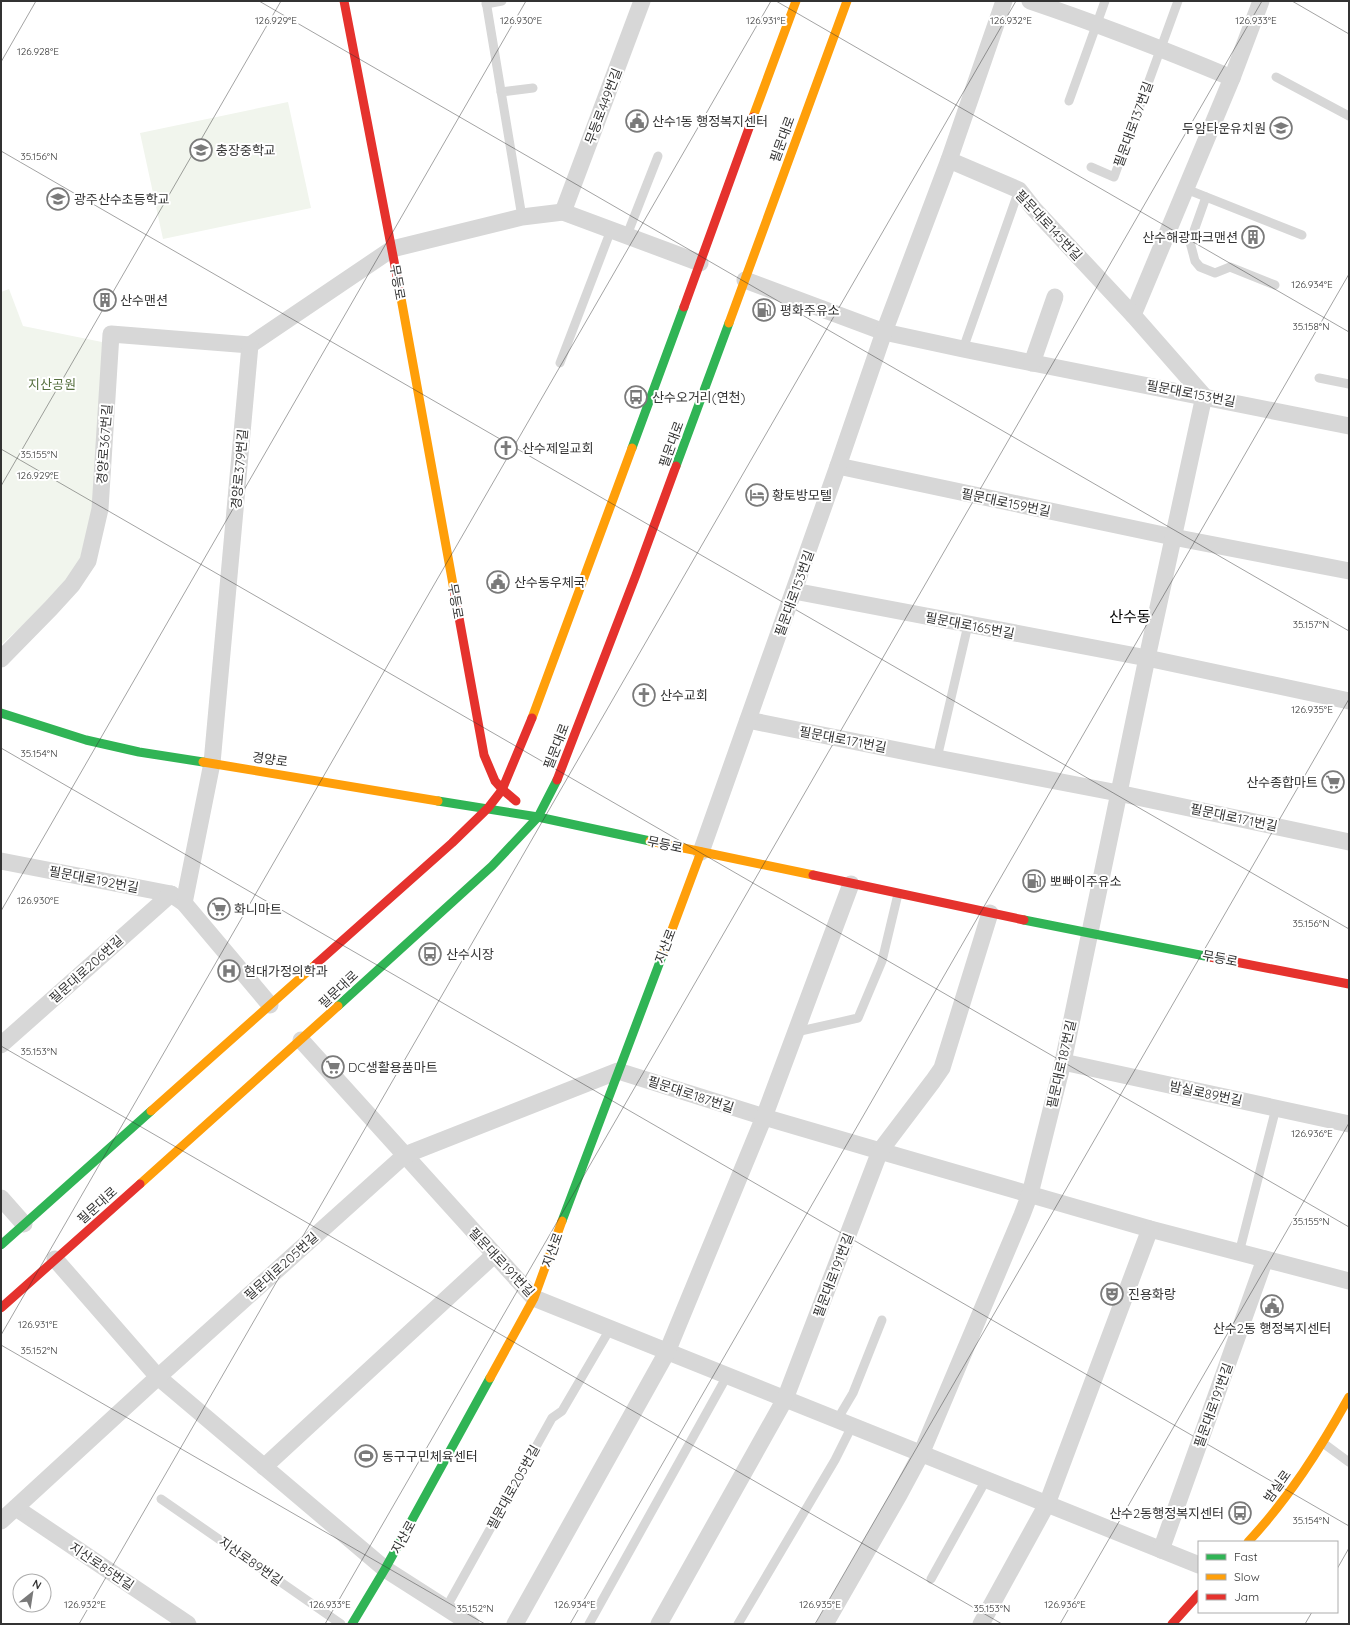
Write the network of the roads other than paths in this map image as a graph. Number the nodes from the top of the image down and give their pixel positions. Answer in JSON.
{"nodes":[{"id":1,"x":344,"y":1,"type":"edge"},
{"id":2,"x":502,"y":1,"type":"edge"},
{"id":3,"x":642,"y":1,"type":"edge"},
{"id":4,"x":796,"y":1,"type":"edge"},
{"id":5,"x":847,"y":1,"type":"edge"},
{"id":6,"x":1004,"y":1,"type":"edge"},
{"id":7,"x":1030,"y":1,"type":"edge"},
{"id":8,"x":1105,"y":1,"type":"edge"},
{"id":9,"x":1178,"y":1,"type":"edge"},
{"id":10,"x":1261,"y":1,"type":"edge"},
{"id":11,"x":486,"y":3,"type":"edge"},
{"id":12,"x":1097,"y":24,"type":"junction"},
{"id":13,"x":1161,"y":48,"type":"junction"},
{"id":14,"x":1276,"y":77,"type":"dead end"},
{"id":15,"x":1232,"y":78,"type":"junction"},
{"id":16,"x":533,"y":88,"type":"dead end"},
{"id":17,"x":502,"y":92,"type":"junction"},
{"id":18,"x":1069,"y":101,"type":"dead end"},
{"id":19,"x":1349,"y":116,"type":"edge"},
{"id":20,"x":658,"y":156,"type":"dead end"},
{"id":21,"x":949,"y":160,"type":"junction"},
{"id":22,"x":1091,"y":167,"type":"dead end"},
{"id":23,"x":1186,"y":189,"type":"junction"},
{"id":24,"x":1019,"y":190,"type":"junction"},
{"id":25,"x":1206,"y":197,"type":"junction"},
{"id":26,"x":563,"y":212,"type":"junction"},
{"id":27,"x":522,"y":217,"type":"junction"},
{"id":28,"x":611,"y":230,"type":"junction"},
{"id":29,"x":1302,"y":234,"type":"dead end"},
{"id":30,"x":627,"y":235,"type":"junction"},
{"id":31,"x":392,"y":248,"type":"junction"},
{"id":32,"x":700,"y":263,"type":"junction"},
{"id":33,"x":745,"y":280,"type":"junction"},
{"id":34,"x":1275,"y":285,"type":"dead end"},
{"id":35,"x":1055,"y":298,"type":"dead end"},
{"id":36,"x":1133,"y":315,"type":"junction"},
{"id":37,"x":884,"y":332,"type":"junction"},
{"id":38,"x":250,"y":345,"type":"junction"},
{"id":39,"x":963,"y":349,"type":"junction"},
{"id":40,"x":560,"y":363,"type":"dead end"},
{"id":41,"x":1032,"y":363,"type":"junction"},
{"id":42,"x":1319,"y":378,"type":"dead end"},
{"id":43,"x":1349,"y":384,"type":"edge"},
{"id":44,"x":1204,"y":396,"type":"junction"},
{"id":45,"x":1349,"y":426,"type":"edge"},
{"id":46,"x":838,"y":466,"type":"junction"},
{"id":47,"x":1173,"y":537,"type":"junction"},
{"id":48,"x":1349,"y":571,"type":"edge"},
{"id":49,"x":794,"y":591,"type":"junction"},
{"id":50,"x":968,"y":624,"type":"junction"},
{"id":51,"x":1147,"y":658,"type":"junction"},
{"id":52,"x":1,"y":659,"type":"edge"},
{"id":53,"x":1349,"y":701,"type":"edge"},
{"id":54,"x":1,"y":713,"type":"edge"},
{"id":55,"x":748,"y":720,"type":"junction"},
{"id":56,"x":937,"y":758,"type":"junction"},
{"id":57,"x":212,"y":763,"type":"junction"},
{"id":58,"x":502,"y":790,"type":"junction"},
{"id":59,"x":1118,"y":792,"type":"junction"},
{"id":60,"x":488,"y":808,"type":"junction"},
{"id":61,"x":538,"y":816,"type":"junction"},
{"id":62,"x":1349,"y":842,"type":"edge"},
{"id":63,"x":701,"y":852,"type":"junction"},
{"id":64,"x":1,"y":861,"type":"edge"},
{"id":65,"x":851,"y":884,"type":"junction"},
{"id":66,"x":898,"y":894,"type":"junction"},
{"id":67,"x":178,"y":898,"type":"junction"},
{"id":68,"x":990,"y":913,"type":"junction"},
{"id":69,"x":1091,"y":933,"type":"junction"},
{"id":70,"x":1349,"y":984,"type":"edge"},
{"id":71,"x":270,"y":1005,"type":"junction"},
{"id":72,"x":796,"y":1032,"type":"junction"},
{"id":73,"x":301,"y":1040,"type":"junction"},
{"id":74,"x":1,"y":1045,"type":"edge"},
{"id":75,"x":1063,"y":1062,"type":"junction"},
{"id":76,"x":618,"y":1071,"type":"junction"},
{"id":77,"x":1276,"y":1108,"type":"junction"},
{"id":78,"x":764,"y":1117,"type":"junction"},
{"id":79,"x":1349,"y":1124,"type":"edge"},
{"id":80,"x":880,"y":1151,"type":"junction"},
{"id":81,"x":405,"y":1155,"type":"junction"},
{"id":82,"x":1030,"y":1194,"type":"junction"},
{"id":83,"x":1,"y":1198,"type":"edge"},
{"id":84,"x":24,"y":1224,"type":"junction"},
{"id":85,"x":1150,"y":1229,"type":"junction"},
{"id":86,"x":1,"y":1245,"type":"edge"},
{"id":87,"x":1239,"y":1253,"type":"junction"},
{"id":88,"x":494,"y":1255,"type":"junction"},
{"id":89,"x":55,"y":1260,"type":"junction"},
{"id":90,"x":1265,"y":1260,"type":"junction"},
{"id":91,"x":1349,"y":1281,"type":"edge"},
{"id":92,"x":534,"y":1298,"type":"junction"},
{"id":93,"x":1,"y":1308,"type":"edge"},
{"id":94,"x":882,"y":1320,"type":"dead end"},
{"id":95,"x":610,"y":1329,"type":"junction"},
{"id":96,"x":667,"y":1352,"type":"junction"},
{"id":97,"x":727,"y":1376,"type":"junction"},
{"id":98,"x":158,"y":1377,"type":"junction"},
{"id":99,"x":1349,"y":1397,"type":"edge"},
{"id":100,"x":785,"y":1399,"type":"junction"},
{"id":101,"x":845,"y":1423,"type":"junction"},
{"id":102,"x":1323,"y":1443,"type":"junction"},
{"id":103,"x":921,"y":1454,"type":"junction"},
{"id":104,"x":1349,"y":1462,"type":"edge"},
{"id":105,"x":264,"y":1467,"type":"junction"},
{"id":106,"x":986,"y":1480,"type":"junction"},
{"id":107,"x":161,"y":1498,"type":"dead end"},
{"id":108,"x":1047,"y":1504,"type":"junction"},
{"id":109,"x":16,"y":1508,"type":"junction"},
{"id":110,"x":1,"y":1521,"type":"edge"},
{"id":111,"x":1249,"y":1541,"type":"edge"},
{"id":112,"x":1161,"y":1550,"type":"junction"},
{"id":113,"x":1198,"y":1565,"type":"edge"},
{"id":114,"x":385,"y":1569,"type":"junction"},
{"id":115,"x":931,"y":1579,"type":"dead end"},
{"id":116,"x":1198,"y":1595,"type":"edge"},
{"id":117,"x":446,"y":1608,"type":"junction"},
{"id":118,"x":463,"y":1622,"type":"edge"},
{"id":119,"x":188,"y":1624,"type":"edge"},
{"id":120,"x":341,"y":1624,"type":"edge"},
{"id":121,"x":352,"y":1624,"type":"edge"},
{"id":122,"x":515,"y":1624,"type":"edge"},
{"id":123,"x":589,"y":1624,"type":"edge"},
{"id":124,"x":659,"y":1624,"type":"edge"},
{"id":125,"x":738,"y":1624,"type":"edge"},
{"id":126,"x":825,"y":1624,"type":"edge"},
{"id":127,"x":981,"y":1624,"type":"edge"},
{"id":128,"x":1172,"y":1624,"type":"edge"}],
"edges":[{"from":1,"to":31,"type":"main road","name":"무등로"},
{"from":2,"to":11,"type":"lane"},
{"from":3,"to":26,"type":"street","name":"무등로449번길"},
{"from":4,"to":32,"type":"main road"},
{"from":5,"to":33,"type":"main road","name":"필문대로"},
{"from":6,"to":21,"type":"street"},
{"from":7,"to":12,"type":"street"},
{"from":8,"to":12,"type":"lane"},
{"from":9,"to":13,"type":"lane","name":"필문대로137번길"},
{"from":10,"to":15,"type":"street"},
{"from":11,"to":17,"type":"lane"},
{"from":12,"to":13,"type":"street"},
{"from":12,"to":18,"type":"lane"},
{"from":13,"to":15,"type":"street"},
{"from":13,"to":22,"type":"lane","name":"필문대로137번길"},
{"from":14,"to":19,"type":"lane"},
{"from":15,"to":23,"type":"street"},
{"from":16,"to":17,"type":"lane"},
{"from":17,"to":27,"type":"lane"},
{"from":20,"to":30,"type":"lane"},
{"from":21,"to":24,"type":"street","name":"필문대로145번길"},
{"from":21,"to":37,"type":"street","name":"필문대로153번길"},
{"from":23,"to":25,"type":"lane"},
{"from":23,"to":36,"type":"street"},
{"from":24,"to":36,"type":"street","name":"필문대로145번길"},
{"from":24,"to":39,"type":"lane"},
{"from":25,"to":29,"type":"lane"},
{"from":25,"to":34,"type":"lane"},
{"from":26,"to":27,"type":"street"},
{"from":26,"to":28,"type":"street"},
{"from":27,"to":31,"type":"street"},
{"from":28,"to":30,"type":"street"},
{"from":28,"to":40,"type":"lane"},
{"from":30,"to":32,"type":"street"},
{"from":31,"to":38,"type":"street"},
{"from":31,"to":58,"type":"main road","name":"무등로"},
{"from":32,"to":58,"type":"main road"},
{"from":33,"to":37,"type":"street","name":"필문대로153번길"},
{"from":33,"to":61,"type":"main road","name":"필문대로"},
{"from":35,"to":41,"type":"street"},
{"from":36,"to":44,"type":"street","name":"필문대로145번길"},
{"from":37,"to":39,"type":"street","name":"필문대로153번길"},
{"from":37,"to":46,"type":"street","name":"필문대로153번길"},
{"from":38,"to":52,"type":"street","name":"경양로367번길"},
{"from":38,"to":57,"type":"street","name":"경양로379번길"},
{"from":39,"to":41,"type":"street","name":"필문대로153번길"},
{"from":41,"to":44,"type":"street","name":"필문대로153번길"},
{"from":42,"to":43,"type":"lane"},
{"from":44,"to":45,"type":"street","name":"필문대로153번길"},
{"from":44,"to":47,"type":"street"},
{"from":46,"to":47,"type":"street","name":"필문대로159번길"},
{"from":46,"to":49,"type":"street","name":"필문대로153번길"},
{"from":47,"to":48,"type":"street","name":"필문대로159번길"},
{"from":47,"to":51,"type":"street"},
{"from":49,"to":50,"type":"street","name":"필문대로165번길"},
{"from":49,"to":55,"type":"street","name":"필문대로153번길"},
{"from":50,"to":51,"type":"street","name":"필문대로165번길"},
{"from":50,"to":56,"type":"lane"},
{"from":51,"to":53,"type":"street","name":"필문대로165번길"},
{"from":51,"to":59,"type":"street"},
{"from":54,"to":57,"type":"main road","name":"경양로"},
{"from":55,"to":56,"type":"street","name":"필문대로171번길"},
{"from":55,"to":63,"type":"street","name":"필문대로153번길"},
{"from":56,"to":59,"type":"street","name":"필문대로171번길"},
{"from":57,"to":60,"type":"main road","name":"경양로"},
{"from":57,"to":67,"type":"street"},
{"from":58,"to":60,"type":"main road"},
{"from":58,"to":61,"type":"main road","name":"무등로"},
{"from":59,"to":62,"type":"street","name":"필문대로171번길"},
{"from":59,"to":69,"type":"street"},
{"from":60,"to":61,"type":"main road","name":"경양로"},
{"from":60,"to":71,"type":"main road"},
{"from":61,"to":63,"type":"main road","name":"무등로"},
{"from":61,"to":73,"type":"main road","name":"필문대로"},
{"from":63,"to":65,"type":"main road","name":"무등로"},
{"from":63,"to":76,"type":"main road","name":"지산로"},
{"from":64,"to":67,"type":"street","name":"필문대로192번길"},
{"from":65,"to":66,"type":"main road","name":"무등로"},
{"from":65,"to":72,"type":"street"},
{"from":66,"to":68,"type":"main road","name":"무등로"},
{"from":66,"to":72,"type":"lane"},
{"from":67,"to":71,"type":"street"},
{"from":67,"to":74,"type":"street","name":"필문대로206번길"},
{"from":68,"to":69,"type":"main road","name":"무등로"},
{"from":68,"to":80,"type":"street"},
{"from":69,"to":70,"type":"main road","name":"무등로"},
{"from":69,"to":75,"type":"street","name":"필문대로187번길"},
{"from":71,"to":84,"type":"main road"},
{"from":72,"to":78,"type":"street"},
{"from":73,"to":81,"type":"street","name":"필문대로191번길"},
{"from":73,"to":89,"type":"main road","name":"필문대로"},
{"from":75,"to":77,"type":"street","name":"밤실로89번길"},
{"from":75,"to":82,"type":"street","name":"필문대로187번길"},
{"from":76,"to":78,"type":"street","name":"필문대로187번길"},
{"from":76,"to":81,"type":"street"},
{"from":76,"to":92,"type":"main road","name":"지산로"},
{"from":77,"to":79,"type":"street","name":"밤실로89번길"},
{"from":77,"to":87,"type":"lane"},
{"from":78,"to":80,"type":"street","name":"필문대로187번길"},
{"from":78,"to":96,"type":"street"},
{"from":80,"to":82,"type":"street","name":"필문대로187번길"},
{"from":80,"to":100,"type":"street","name":"필문대로191번길"},
{"from":81,"to":88,"type":"street","name":"필문대로191번길"},
{"from":81,"to":98,"type":"street","name":"필문대로205번길"},
{"from":82,"to":85,"type":"street","name":"필문대로187번길"},
{"from":82,"to":103,"type":"street"},
{"from":83,"to":84,"type":"street"},
{"from":84,"to":86,"type":"main road"},
{"from":85,"to":87,"type":"street","name":"필문대로187번길"},
{"from":85,"to":108,"type":"street"},
{"from":87,"to":90,"type":"street","name":"필문대로187번길"},
{"from":88,"to":92,"type":"street","name":"필문대로191번길"},
{"from":88,"to":105,"type":"street"},
{"from":89,"to":93,"type":"main road","name":"필문대로"},
{"from":89,"to":98,"type":"street"},
{"from":90,"to":91,"type":"street","name":"필문대로187번길"},
{"from":90,"to":112,"type":"street","name":"필문대로191번길"},
{"from":92,"to":95,"type":"street","name":"필문대로191번길"},
{"from":92,"to":114,"type":"main road","name":"지산로"},
{"from":94,"to":101,"type":"lane"},
{"from":95,"to":96,"type":"street","name":"필문대로191번길"},
{"from":95,"to":117,"type":"lane","name":"필문대로205번길"},
{"from":96,"to":97,"type":"street","name":"필문대로191번길"},
{"from":96,"to":122,"type":"street"},
{"from":97,"to":100,"type":"street","name":"필문대로191번길"},
{"from":97,"to":123,"type":"lane"},
{"from":98,"to":105,"type":"street"},
{"from":98,"to":109,"type":"street"},
{"from":99,"to":102,"type":"main road","name":"밤실로"},
{"from":100,"to":101,"type":"street","name":"필문대로191번길"},
{"from":100,"to":124,"type":"street"},
{"from":101,"to":103,"type":"street","name":"필문대로191번길"},
{"from":101,"to":125,"type":"lane"},
{"from":102,"to":104,"type":"lane"},
{"from":102,"to":111,"type":"main road","name":"밤실로"},
{"from":103,"to":106,"type":"street","name":"필문대로191번길"},
{"from":103,"to":126,"type":"street"},
{"from":105,"to":114,"type":"street"},
{"from":106,"to":108,"type":"street","name":"필문대로191번길"},
{"from":106,"to":115,"type":"lane"},
{"from":107,"to":120,"type":"lane","name":"지산로89번길"},
{"from":108,"to":112,"type":"street","name":"필문대로191번길"},
{"from":108,"to":127,"type":"street"},
{"from":109,"to":110,"type":"street"},
{"from":109,"to":119,"type":"street","name":"지산로85번길"},
{"from":112,"to":113,"type":"street","name":"필문대로191번길"},
{"from":114,"to":117,"type":"street"},
{"from":114,"to":121,"type":"main road","name":"지산로"},
{"from":116,"to":128,"type":"main road"},
{"from":117,"to":118,"type":"street"}]}
